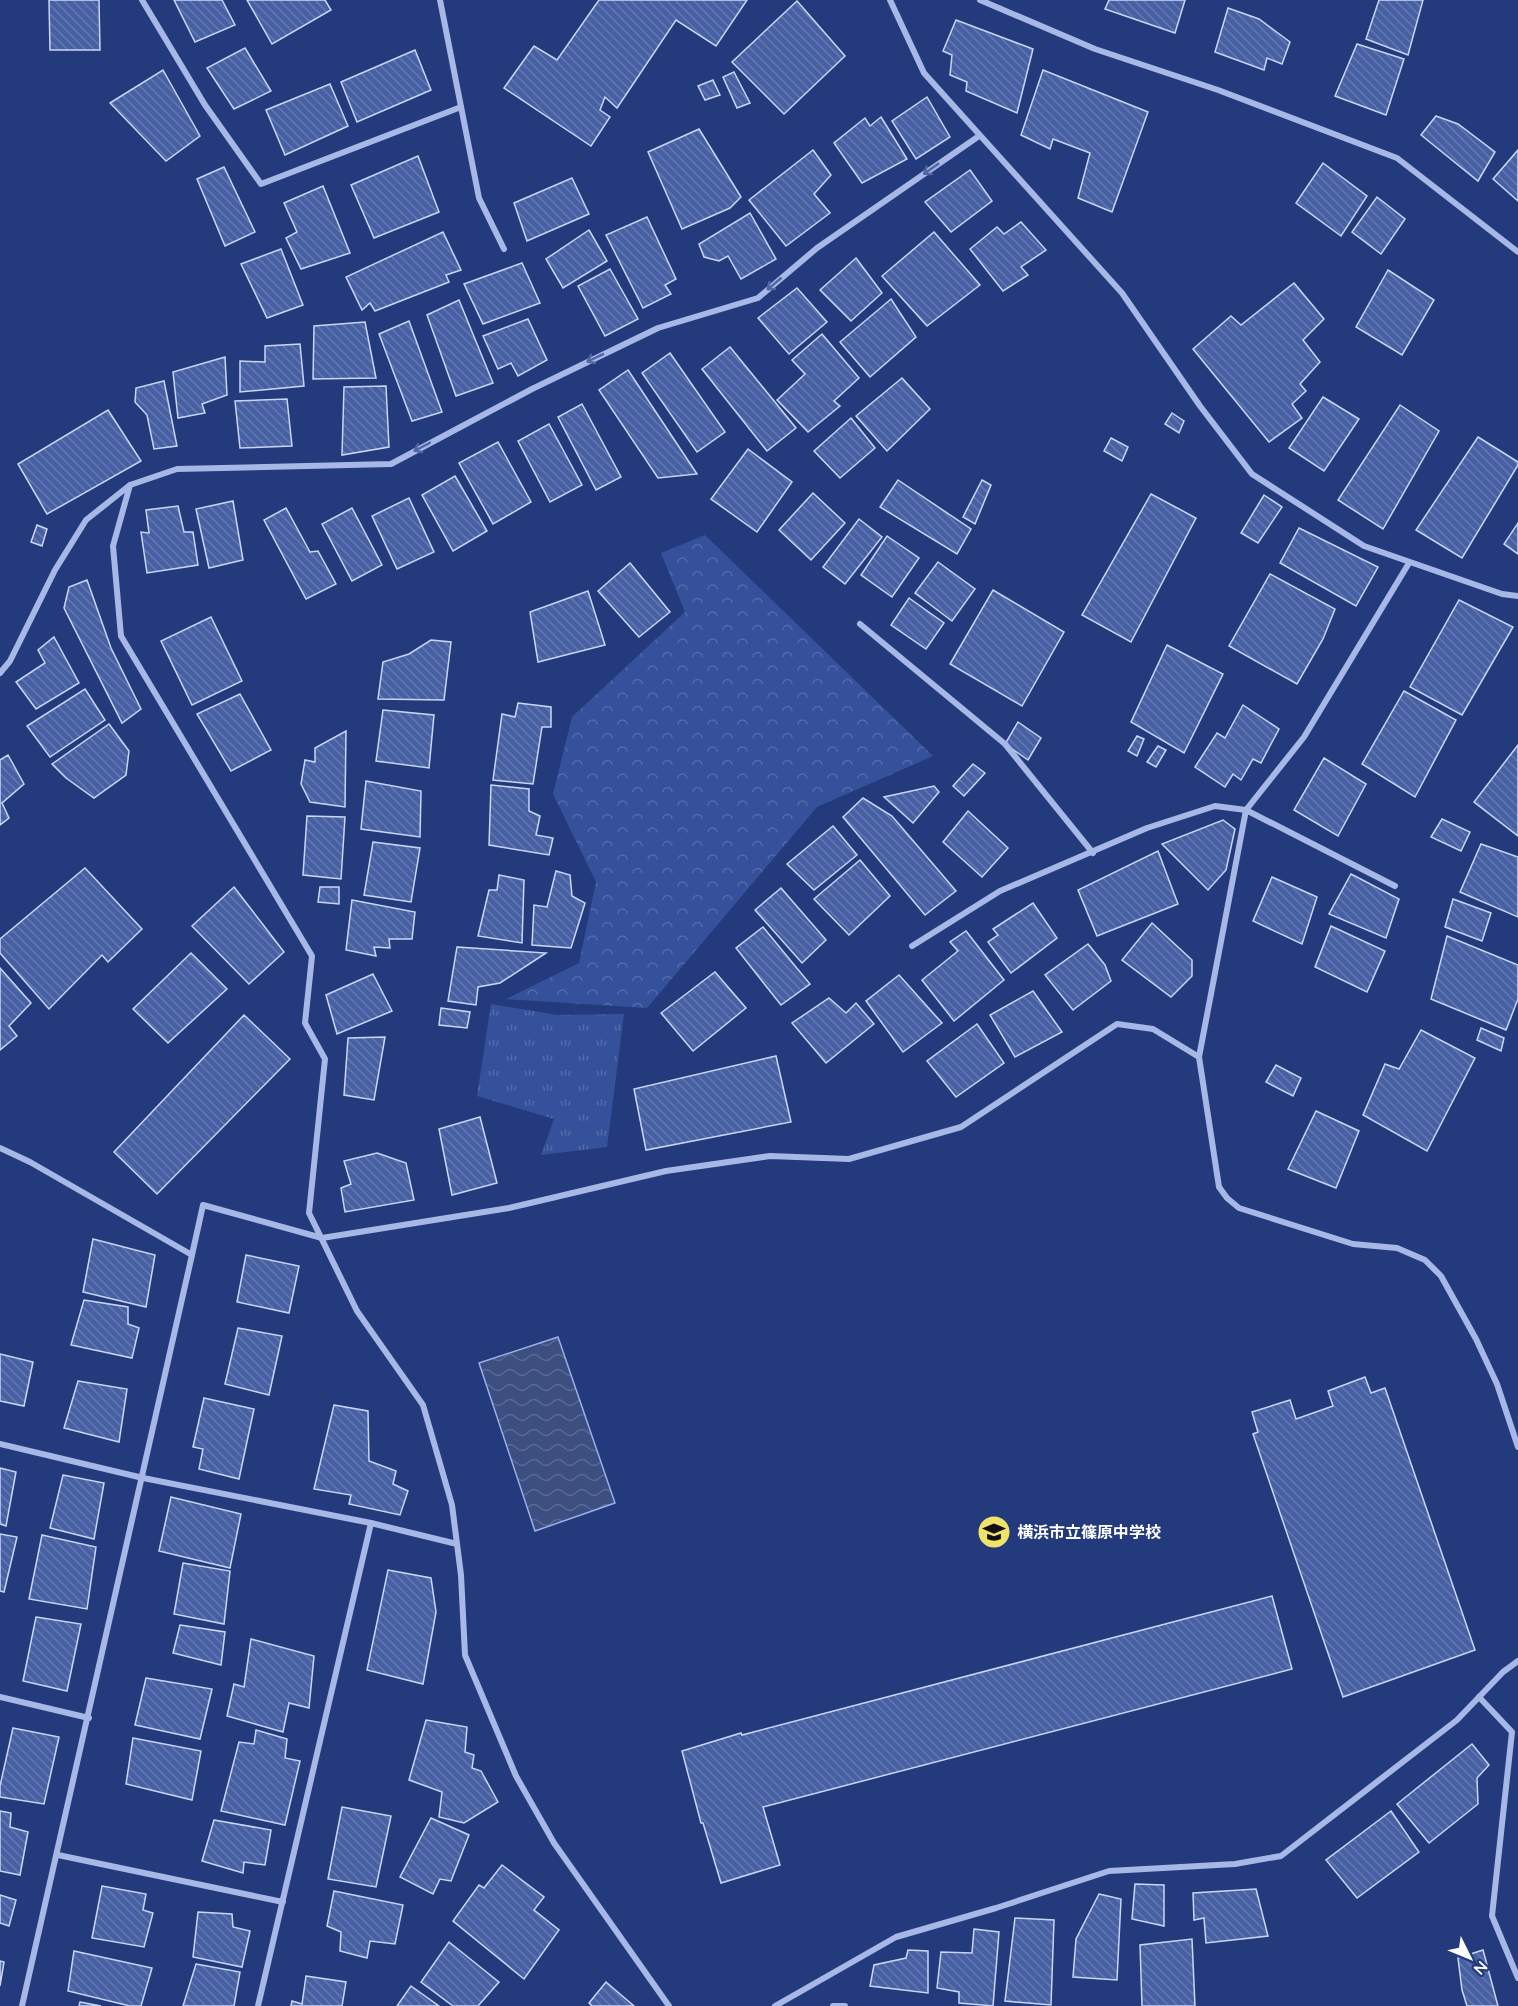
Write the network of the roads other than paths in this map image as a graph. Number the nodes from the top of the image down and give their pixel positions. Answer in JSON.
{"nodes":[{"id":1,"x":142,"y":0,"type":"edge"},
{"id":2,"x":440,"y":0,"type":"edge"},
{"id":3,"x":890,"y":0,"type":"edge"},
{"id":4,"x":980,"y":0,"type":"edge"},
{"id":5,"x":461,"y":107,"type":"junction"},
{"id":6,"x":979,"y":136,"type":"junction"},
{"id":7,"x":504,"y":249,"type":"dead end"},
{"id":8,"x":1518,"y":252,"type":"edge"},
{"id":9,"x":130,"y":485,"type":"junction"},
{"id":10,"x":1409,"y":563,"type":"junction"},
{"id":11,"x":1518,"y":596,"type":"edge"},
{"id":12,"x":860,"y":624,"type":"dead end"},
{"id":13,"x":0,"y":673,"type":"edge"},
{"id":14,"x":1246,"y":810,"type":"junction"},
{"id":15,"x":1093,"y":853,"type":"junction"},
{"id":16,"x":1395,"y":886,"type":"dead end"},
{"id":17,"x":912,"y":946,"type":"dead end"},
{"id":18,"x":1199,"y":1058,"type":"junction"},
{"id":19,"x":0,"y":1148,"type":"edge"},
{"id":20,"x":322,"y":1239,"type":"junction"},
{"id":21,"x":192,"y":1255,"type":"junction"},
{"id":22,"x":0,"y":1444,"type":"edge"},
{"id":23,"x":1518,"y":1447,"type":"edge"},
{"id":24,"x":143,"y":1478,"type":"junction"},
{"id":25,"x":372,"y":1523,"type":"junction"},
{"id":26,"x":457,"y":1544,"type":"junction"},
{"id":27,"x":1518,"y":1661,"type":"edge"},
{"id":28,"x":1479,"y":1696,"type":"junction"},
{"id":29,"x":0,"y":1697,"type":"edge"},
{"id":30,"x":89,"y":1718,"type":"junction"},
{"id":31,"x":57,"y":1855,"type":"junction"},
{"id":32,"x":283,"y":1902,"type":"junction"},
{"id":33,"x":1518,"y":1978,"type":"edge"},
{"id":34,"x":22,"y":2006,"type":"edge"},
{"id":35,"x":258,"y":2006,"type":"edge"},
{"id":36,"x":669,"y":2006,"type":"edge"},
{"id":37,"x":775,"y":2006,"type":"edge"},
{"id":38,"x":833,"y":2006,"type":"edge"},
{"id":39,"x":845,"y":2006,"type":"edge"}],
"edges":[{"from":1,"to":5,"type":"street"},
{"from":2,"to":5,"type":"street"},
{"from":3,"to":6,"type":"street"},
{"from":4,"to":8,"type":"street"},
{"from":5,"to":7,"type":"street"},
{"from":6,"to":9,"type":"street","one_way":true},
{"from":6,"to":10,"type":"street"},
{"from":9,"to":13,"type":"street"},
{"from":9,"to":20,"type":"street"},
{"from":10,"to":11,"type":"street"},
{"from":10,"to":14,"type":"street"},
{"from":12,"to":15,"type":"street"},
{"from":14,"to":15,"type":"street"},
{"from":14,"to":16,"type":"street"},
{"from":14,"to":18,"type":"street"},
{"from":15,"to":17,"type":"street"},
{"from":18,"to":20,"type":"street"},
{"from":18,"to":23,"type":"street"},
{"from":19,"to":21,"type":"street"},
{"from":20,"to":21,"type":"street"},
{"from":20,"to":26,"type":"street"},
{"from":21,"to":24,"type":"street"},
{"from":22,"to":24,"type":"street"},
{"from":24,"to":25,"type":"street"},
{"from":24,"to":30,"type":"street"},
{"from":25,"to":26,"type":"street"},
{"from":25,"to":32,"type":"street"},
{"from":26,"to":36,"type":"street"},
{"from":27,"to":28,"type":"street"},
{"from":28,"to":33,"type":"street"},
{"from":28,"to":37,"type":"street"},
{"from":29,"to":30,"type":"street"},
{"from":30,"to":31,"type":"street"},
{"from":31,"to":32,"type":"street"},
{"from":31,"to":34,"type":"street"},
{"from":32,"to":35,"type":"street"},
{"from":38,"to":39,"type":"street"}]}
